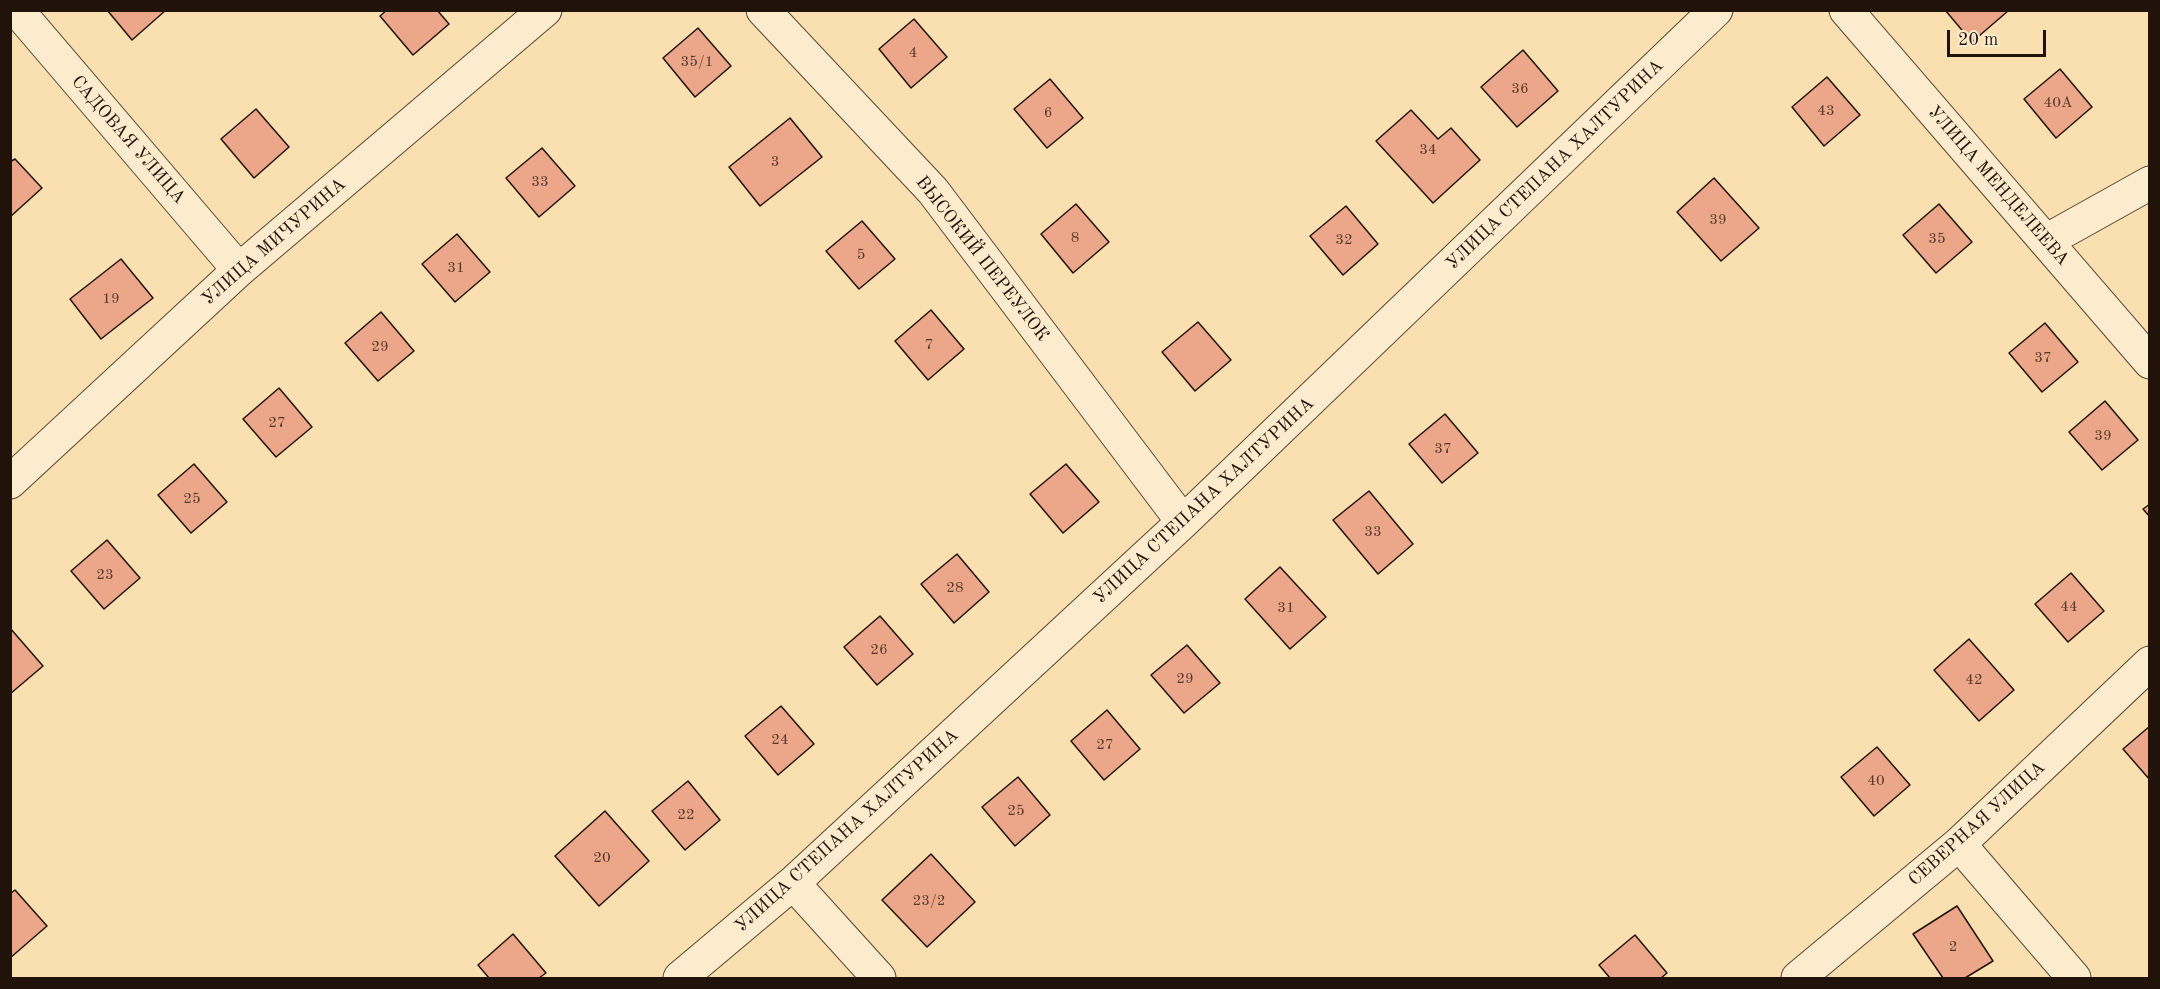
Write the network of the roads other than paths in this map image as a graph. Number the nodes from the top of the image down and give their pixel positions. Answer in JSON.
{"nodes":[{"id":1,"x":17,"y":10,"type":"edge"},
{"id":2,"x":545,"y":10,"type":"edge"},
{"id":3,"x":762,"y":10,"type":"edge"},
{"id":4,"x":1716,"y":10,"type":"edge"},
{"id":5,"x":1846,"y":10,"type":"edge"},
{"id":6,"x":2150,"y":183,"type":"edge"},
{"id":7,"x":2046,"y":241,"type":"junction"},
{"id":8,"x":239,"y":270,"type":"junction"},
{"id":9,"x":2150,"y":362,"type":"edge"},
{"id":10,"x":10,"y":482,"type":"edge"},
{"id":11,"x":1183,"y":522,"type":"junction"},
{"id":12,"x":2150,"y":663,"type":"edge"},
{"id":13,"x":1959,"y":844,"type":"junction"},
{"id":14,"x":793,"y":883,"type":"junction"},
{"id":15,"x":680,"y":978,"type":"edge"},
{"id":16,"x":879,"y":978,"type":"edge"},
{"id":17,"x":1798,"y":978,"type":"edge"},
{"id":18,"x":2074,"y":978,"type":"edge"}],
"edges":[{"from":1,"to":8,"type":"street","name":"САДОВАЯ УЛИЦА"},
{"from":2,"to":8,"type":"street","name":"УЛИЦА МИЧУРИНА"},
{"from":3,"to":11,"type":"street","name":"ВЫСОКИЙ ПЕРЕУЛОК"},
{"from":4,"to":11,"type":"street","name":"УЛИЦА СТЕПАНА ХАЛТУРИНА"},
{"from":5,"to":7,"type":"street","name":"УЛИЦА МЕНДЕЛЕЕВА"},
{"from":6,"to":7,"type":"street"},
{"from":7,"to":9,"type":"street","name":"УЛИЦА МЕНДЕЛЕЕВА"},
{"from":8,"to":10,"type":"street","name":"УЛИЦА МИЧУРИНА"},
{"from":11,"to":14,"type":"street","name":"УЛИЦА СТЕПАНА ХАЛТУРИНА"},
{"from":12,"to":13,"type":"street","name":"СЕВЕРНАЯ УЛИЦА"},
{"from":13,"to":17,"type":"street","name":"СЕВЕРНАЯ УЛИЦА"},
{"from":13,"to":18,"type":"street"},
{"from":14,"to":15,"type":"street","name":"УЛИЦА СТЕПАНА ХАЛТУРИНА"},
{"from":14,"to":16,"type":"street"}]}
